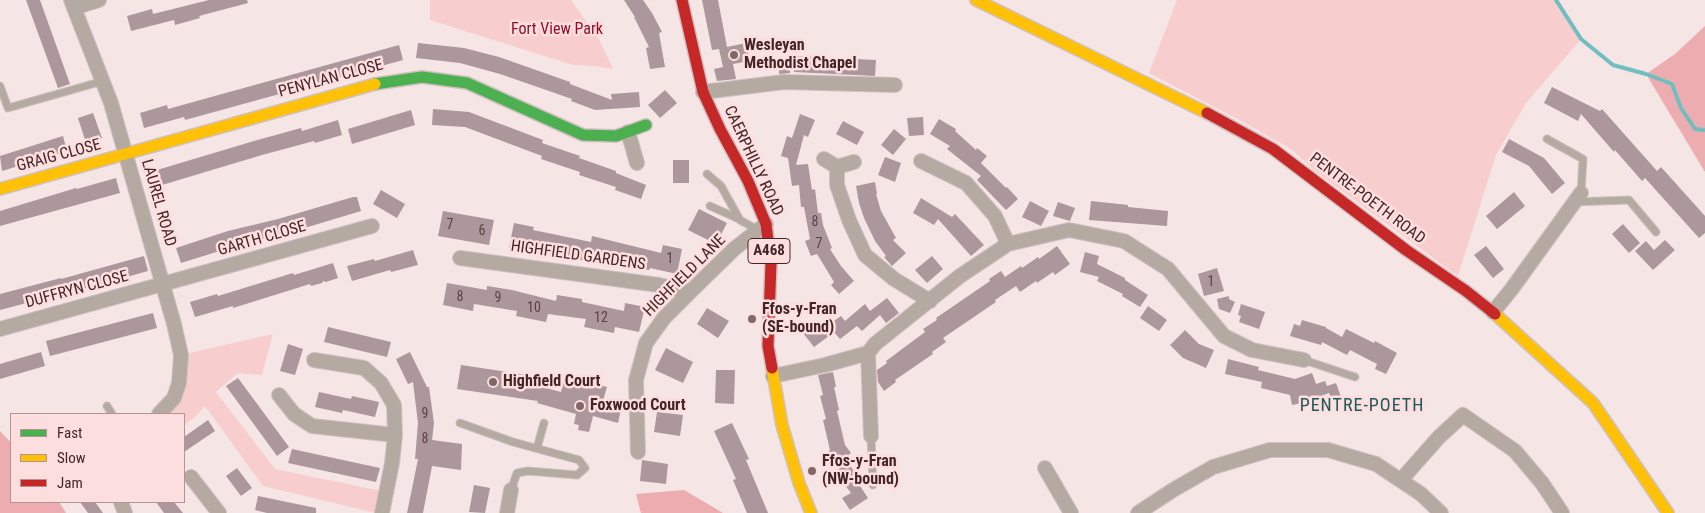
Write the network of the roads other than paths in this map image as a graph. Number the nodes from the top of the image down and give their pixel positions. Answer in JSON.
{"nodes":[{"id":1,"x":99,"y":0,"type":"edge"},
{"id":2,"x":682,"y":0,"type":"edge"},
{"id":3,"x":976,"y":0,"type":"edge"},
{"id":4,"x":73,"y":4,"type":"edge"},
{"id":5,"x":103,"y":81,"type":"junction"},
{"id":6,"x":895,"y":85,"type":"dead end"},
{"id":7,"x":0,"y":86,"type":"edge"},
{"id":8,"x":703,"y":92,"type":"junction"},
{"id":9,"x":646,"y":125,"type":"dead end"},
{"id":10,"x":628,"y":132,"type":"junction"},
{"id":11,"x":1547,"y":139,"type":"dead end"},
{"id":12,"x":126,"y":154,"type":"junction"},
{"id":13,"x":824,"y":159,"type":"dead end"},
{"id":14,"x":921,"y":161,"type":"dead end"},
{"id":15,"x":854,"y":162,"type":"dead end"},
{"id":16,"x":637,"y":163,"type":"dead end"},
{"id":17,"x":837,"y":167,"type":"junction"},
{"id":18,"x":707,"y":174,"type":"dead end"},
{"id":19,"x":0,"y":188,"type":"edge"},
{"id":20,"x":1577,"y":197,"type":"junction"},
{"id":21,"x":710,"y":206,"type":"dead end"},
{"id":22,"x":740,"y":220,"type":"junction"},
{"id":23,"x":372,"y":226,"type":"dead end"},
{"id":24,"x":762,"y":227,"type":"junction"},
{"id":25,"x":1656,"y":232,"type":"dead end"},
{"id":26,"x":1008,"y":244,"type":"junction"},
{"id":27,"x":460,"y":258,"type":"dead end"},
{"id":28,"x":162,"y":285,"type":"junction"},
{"id":29,"x":690,"y":292,"type":"junction"},
{"id":30,"x":930,"y":301,"type":"junction"},
{"id":31,"x":1493,"y":312,"type":"junction"},
{"id":32,"x":0,"y":329,"type":"edge"},
{"id":33,"x":868,"y":353,"type":"junction"},
{"id":34,"x":314,"y":360,"type":"dead end"},
{"id":35,"x":1304,"y":360,"type":"joint"},
{"id":36,"x":773,"y":376,"type":"junction"},
{"id":37,"x":1355,"y":377,"type":"dead end"},
{"id":38,"x":279,"y":395,"type":"dead end"},
{"id":39,"x":107,"y":406,"type":"dead end"},
{"id":40,"x":111,"y":413,"type":"edge"},
{"id":41,"x":160,"y":413,"type":"edge"},
{"id":42,"x":460,"y":423,"type":"dead end"},
{"id":43,"x":544,"y":423,"type":"dead end"},
{"id":44,"x":395,"y":434,"type":"junction"},
{"id":45,"x":871,"y":436,"type":"joint"},
{"id":46,"x":537,"y":448,"type":"junction"},
{"id":47,"x":638,"y":452,"type":"dead end"},
{"id":48,"x":1045,"y":468,"type":"dead end"},
{"id":49,"x":191,"y":477,"type":"dead end"},
{"id":50,"x":1401,"y":480,"type":"junction"},
{"id":51,"x":873,"y":485,"type":"dead end"},
{"id":52,"x":511,"y":490,"type":"joint"},
{"id":53,"x":1139,"y":512,"type":"edge"},
{"id":54,"x":219,"y":513,"type":"edge"},
{"id":55,"x":382,"y":513,"type":"edge"},
{"id":56,"x":507,"y":513,"type":"edge"},
{"id":57,"x":811,"y":513,"type":"edge"},
{"id":58,"x":1071,"y":513,"type":"edge"},
{"id":59,"x":1441,"y":513,"type":"edge"},
{"id":60,"x":1562,"y":513,"type":"edge"},
{"id":61,"x":1668,"y":513,"type":"edge"}],
"edges":[{"from":1,"to":4,"type":"street"},
{"from":2,"to":8,"type":"street","name":"CAERPHILLY ROAD","number":"A468"},
{"from":3,"to":31,"type":"street","name":"PENTRE-POETH ROAD"},
{"from":4,"to":5,"type":"street","name":"LAUREL ROAD"},
{"from":5,"to":7,"type":"lane"},
{"from":5,"to":12,"type":"street","name":"LAUREL ROAD"},
{"from":6,"to":8,"type":"street"},
{"from":8,"to":24,"type":"street","name":"CAERPHILLY ROAD","number":"A468"},
{"from":9,"to":10,"type":"street","name":"PENYLAN CLOSE"},
{"from":10,"to":12,"type":"street","name":"PENYLAN CLOSE"},
{"from":10,"to":16,"type":"street"},
{"from":11,"to":20,"type":"lane"},
{"from":12,"to":19,"type":"street","name":"GRAIG CLOSE"},
{"from":12,"to":28,"type":"street","name":"LAUREL ROAD"},
{"from":13,"to":17,"type":"street"},
{"from":14,"to":26,"type":"street"},
{"from":15,"to":17,"type":"street"},
{"from":17,"to":30,"type":"street"},
{"from":18,"to":22,"type":"lane"},
{"from":20,"to":25,"type":"lane"},
{"from":20,"to":31,"type":"street"},
{"from":21,"to":22,"type":"lane"},
{"from":22,"to":24,"type":"lane"},
{"from":23,"to":28,"type":"street","name":"GARTH CLOSE"},
{"from":24,"to":29,"type":"street","name":"HIGHFIELD LANE"},
{"from":24,"to":36,"type":"street","name":"CAERPHILLY ROAD","number":"A468"},
{"from":26,"to":30,"type":"street"},
{"from":26,"to":35,"type":"street"},
{"from":27,"to":29,"type":"street","name":"HIGHFIELD GARDENS"},
{"from":28,"to":32,"type":"street","name":"DUFFRYN CLOSE"},
{"from":28,"to":41,"type":"street","name":"LAUREL ROAD"},
{"from":29,"to":47,"type":"street","name":"HIGHFIELD LANE"},
{"from":30,"to":33,"type":"street"},
{"from":31,"to":61,"type":"street","name":"PENTRE-POETH ROAD"},
{"from":33,"to":36,"type":"street"},
{"from":33,"to":45,"type":"street"},
{"from":34,"to":44,"type":"street"},
{"from":35,"to":37,"type":"lane"},
{"from":36,"to":57,"type":"street","name":"CAERPHILLY ROAD","number":"A468"},
{"from":38,"to":44,"type":"street"},
{"from":39,"to":40,"type":"lane"},
{"from":42,"to":46,"type":"lane"},
{"from":43,"to":46,"type":"lane"},
{"from":44,"to":55,"type":"street"},
{"from":45,"to":51,"type":"lane"},
{"from":46,"to":52,"type":"lane"},
{"from":48,"to":58,"type":"street"},
{"from":49,"to":54,"type":"street"},
{"from":50,"to":53,"type":"street"},
{"from":50,"to":59,"type":"street"},
{"from":50,"to":60,"type":"street"},
{"from":52,"to":56,"type":"street"}]}
